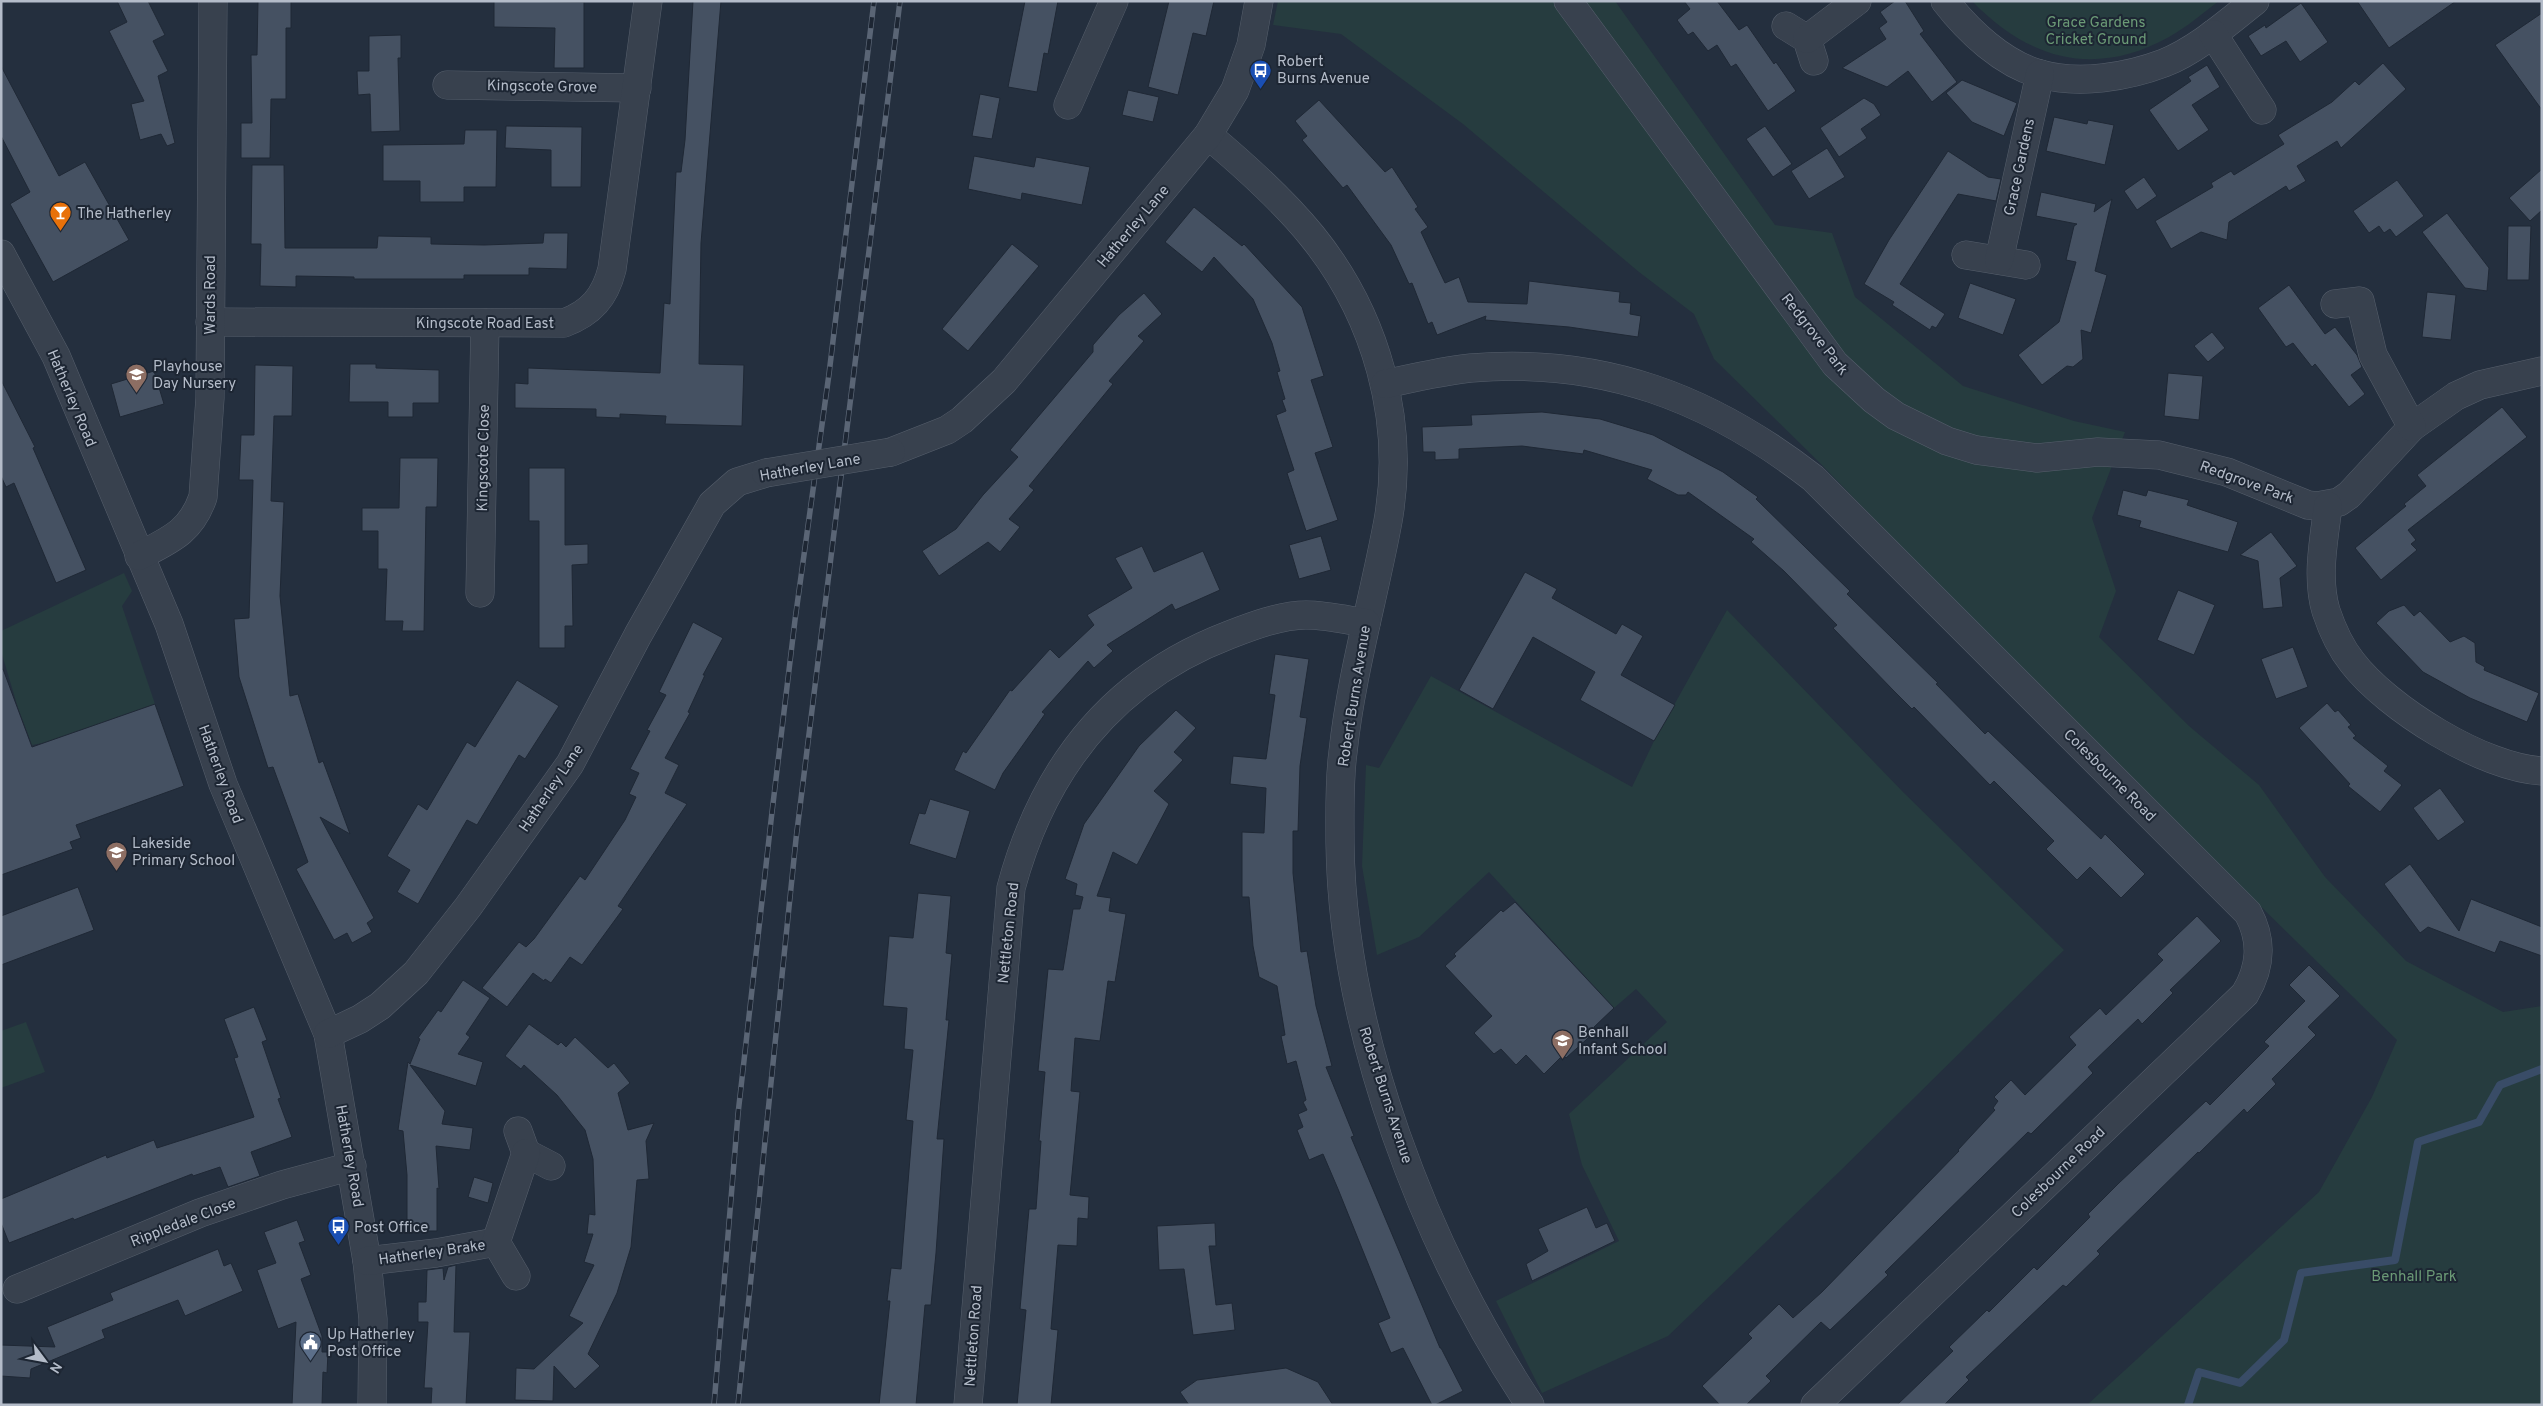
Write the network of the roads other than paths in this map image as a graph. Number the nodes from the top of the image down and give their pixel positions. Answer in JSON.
{"nodes":[{"id":1,"x":213,"y":1,"type":"edge"},
{"id":2,"x":648,"y":1,"type":"edge"},
{"id":3,"x":1114,"y":1,"type":"edge"},
{"id":4,"x":1259,"y":1,"type":"edge"},
{"id":5,"x":1568,"y":1,"type":"edge"},
{"id":6,"x":1857,"y":1,"type":"edge"},
{"id":7,"x":1945,"y":1,"type":"edge"},
{"id":8,"x":2255,"y":1,"type":"edge"},
{"id":9,"x":2213,"y":34,"type":"junction"},
{"id":10,"x":1802,"y":42,"type":"dead end"},
{"id":11,"x":2040,"y":74,"type":"junction"},
{"id":12,"x":447,"y":85,"type":"dead end"},
{"id":13,"x":637,"y":88,"type":"junction"},
{"id":14,"x":1068,"y":105,"type":"dead end"},
{"id":15,"x":2262,"y":110,"type":"dead end"},
{"id":16,"x":1208,"y":135,"type":"junction"},
{"id":17,"x":1,"y":254,"type":"edge"},
{"id":18,"x":1966,"y":255,"type":"dead end"},
{"id":19,"x":1999,"y":260,"type":"junction"},
{"id":20,"x":2026,"y":265,"type":"dead end"},
{"id":21,"x":2335,"y":304,"type":"dead end"},
{"id":22,"x":210,"y":322,"type":"junction"},
{"id":23,"x":485,"y":323,"type":"junction"},
{"id":24,"x":2542,"y":371,"type":"edge"},
{"id":25,"x":1385,"y":384,"type":"junction"},
{"id":26,"x":2412,"y":427,"type":"junction"},
{"id":27,"x":2328,"y":506,"type":"junction"},
{"id":28,"x":139,"y":556,"type":"junction"},
{"id":29,"x":480,"y":593,"type":"dead end"},
{"id":30,"x":1366,"y":623,"type":"junction"},
{"id":31,"x":2542,"y":771,"type":"edge"},
{"id":32,"x":328,"y":1034,"type":"junction"},
{"id":33,"x":352,"y":1166,"type":"junction"},
{"id":34,"x":550,"y":1166,"type":"dead end"},
{"id":35,"x":496,"y":1242,"type":"junction"},
{"id":36,"x":367,"y":1261,"type":"junction"},
{"id":37,"x":516,"y":1276,"type":"dead end"},
{"id":38,"x":18,"y":1289,"type":"dead end"},
{"id":39,"x":372,"y":1405,"type":"edge"},
{"id":40,"x":968,"y":1405,"type":"edge"},
{"id":41,"x":1530,"y":1405,"type":"edge"},
{"id":42,"x":1815,"y":1405,"type":"edge"}],
"edges":[{"from":1,"to":22,"type":"street","name":"Wards Road"},
{"from":2,"to":13,"type":"street","name":"Kingscote Road East"},
{"from":3,"to":14,"type":"street"},
{"from":4,"to":16,"type":"street","name":"Hatherley Lane"},
{"from":5,"to":27,"type":"street","name":"Redgrove Park"},
{"from":6,"to":10,"type":"street"},
{"from":7,"to":11,"type":"street"},
{"from":8,"to":9,"type":"street"},
{"from":9,"to":11,"type":"street"},
{"from":9,"to":15,"type":"street"},
{"from":11,"to":19,"type":"street","name":"Grace Gardens"},
{"from":12,"to":13,"type":"street","name":"Kingscote Grove"},
{"from":13,"to":23,"type":"street","name":"Kingscote Road East"},
{"from":16,"to":25,"type":"street","name":"Robert Burns Avenue"},
{"from":16,"to":32,"type":"street","name":"Hatherley Lane","bridge":true},
{"from":17,"to":28,"type":"street","name":"Hatherley Road"},
{"from":18,"to":19,"type":"street"},
{"from":19,"to":20,"type":"street"},
{"from":21,"to":26,"type":"street"},
{"from":22,"to":23,"type":"street","name":"Kingscote Road East"},
{"from":22,"to":28,"type":"street","name":"Wards Road"},
{"from":23,"to":29,"type":"street","name":"Kingscote Close"},
{"from":24,"to":26,"type":"street"},
{"from":25,"to":30,"type":"street","name":"Robert Burns Avenue"},
{"from":25,"to":42,"type":"street","name":"Colesbourne Road"},
{"from":26,"to":27,"type":"street"},
{"from":27,"to":31,"type":"street"},
{"from":28,"to":32,"type":"street","name":"Hatherley Road"},
{"from":30,"to":40,"type":"street","name":"Nettleton Road"},
{"from":30,"to":41,"type":"street","name":"Robert Burns Avenue"},
{"from":32,"to":33,"type":"street","name":"Hatherley Road"},
{"from":33,"to":36,"type":"street","name":"Hatherley Road"},
{"from":33,"to":38,"type":"street","name":"Rippledale Close"},
{"from":34,"to":35,"type":"street","name":"Hatherley Brake"},
{"from":35,"to":36,"type":"street","name":"Hatherley Brake"},
{"from":35,"to":37,"type":"street","name":"Hatherley Brake"},
{"from":36,"to":39,"type":"street","name":"Hatherley Road"}]}
